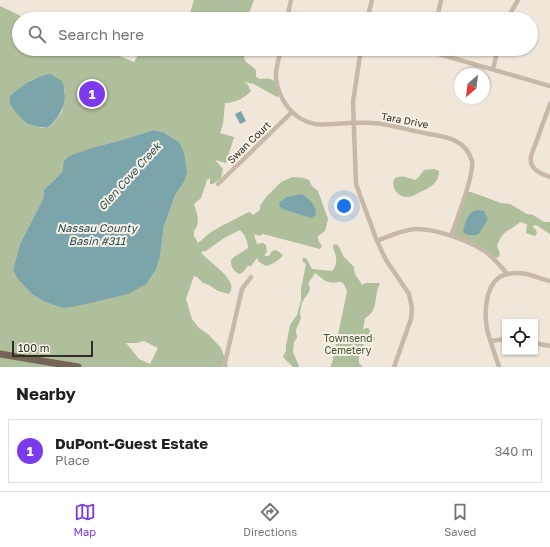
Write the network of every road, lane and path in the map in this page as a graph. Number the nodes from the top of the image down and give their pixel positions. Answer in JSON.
{"nodes":[{"id":1,"x":290,"y":0,"type":"edge"},
{"id":2,"x":372,"y":0,"type":"edge"},
{"id":3,"x":441,"y":0,"type":"edge"},
{"id":4,"x":518,"y":0,"type":"edge"},
{"id":5,"x":288,"y":12,"type":"edge"},
{"id":6,"x":369,"y":12,"type":"edge"},
{"id":7,"x":438,"y":12,"type":"edge"},
{"id":8,"x":511,"y":12,"type":"edge"},
{"id":9,"x":279,"y":56,"type":"edge"},
{"id":10,"x":361,"y":56,"type":"edge"},
{"id":11,"x":449,"y":56,"type":"edge"},
{"id":12,"x":496,"y":56,"type":"edge"},
{"id":13,"x":493,"y":70,"type":"junction"},
{"id":14,"x":550,"y":86,"type":"edge"},
{"id":15,"x":550,"y":104,"type":"edge"},
{"id":16,"x":292,"y":112,"type":"junction"},
{"id":17,"x":353,"y":123,"type":"junction"},
{"id":18,"x":550,"y":177,"type":"edge"},
{"id":19,"x":218,"y":184,"type":"dead end"},
{"id":20,"x":451,"y":236,"type":"junction"},
{"id":21,"x":377,"y":241,"type":"junction"},
{"id":22,"x":507,"y":274,"type":"junction"},
{"id":23,"x":251,"y":277,"type":"dead end"},
{"id":24,"x":550,"y":281,"type":"edge"},
{"id":25,"x":502,"y":340,"type":"edge"},
{"id":26,"x":491,"y":342,"type":"junction"},
{"id":27,"x":538,"y":344,"type":"edge"},
{"id":28,"x":550,"y":346,"type":"edge"},
{"id":29,"x":0,"y":354,"type":"edge"},
{"id":30,"x":78,"y":367,"type":"edge"},
{"id":31,"x":224,"y":367,"type":"edge"},
{"id":32,"x":394,"y":367,"type":"edge"},
{"id":33,"x":499,"y":367,"type":"edge"}],
"edges":[{"from":1,"to":5,"type":"street"},
{"from":2,"to":6,"type":"street"},
{"from":3,"to":7,"type":"street"},
{"from":4,"to":8,"type":"street"},
{"from":9,"to":16,"type":"street","name":"Tara Drive"},
{"from":10,"to":17,"type":"street"},
{"from":11,"to":13,"type":"street"},
{"from":12,"to":13,"type":"street"},
{"from":13,"to":14,"type":"street"},
{"from":15,"to":18,"type":"street"},
{"from":16,"to":17,"type":"street","name":"Tara Drive"},
{"from":16,"to":19,"type":"street","name":"Swan Court"},
{"from":17,"to":20,"type":"street","name":"Tara Drive"},
{"from":17,"to":21,"type":"street"},
{"from":20,"to":21,"type":"street"},
{"from":20,"to":22,"type":"street"},
{"from":21,"to":32,"type":"street"},
{"from":22,"to":24,"type":"street"},
{"from":22,"to":26,"type":"street"},
{"from":23,"to":31,"type":"street"},
{"from":25,"to":26,"type":"street"},
{"from":26,"to":33,"type":"street"},
{"from":27,"to":28,"type":"street"},
{"from":29,"to":30,"type":"main road"}]}
